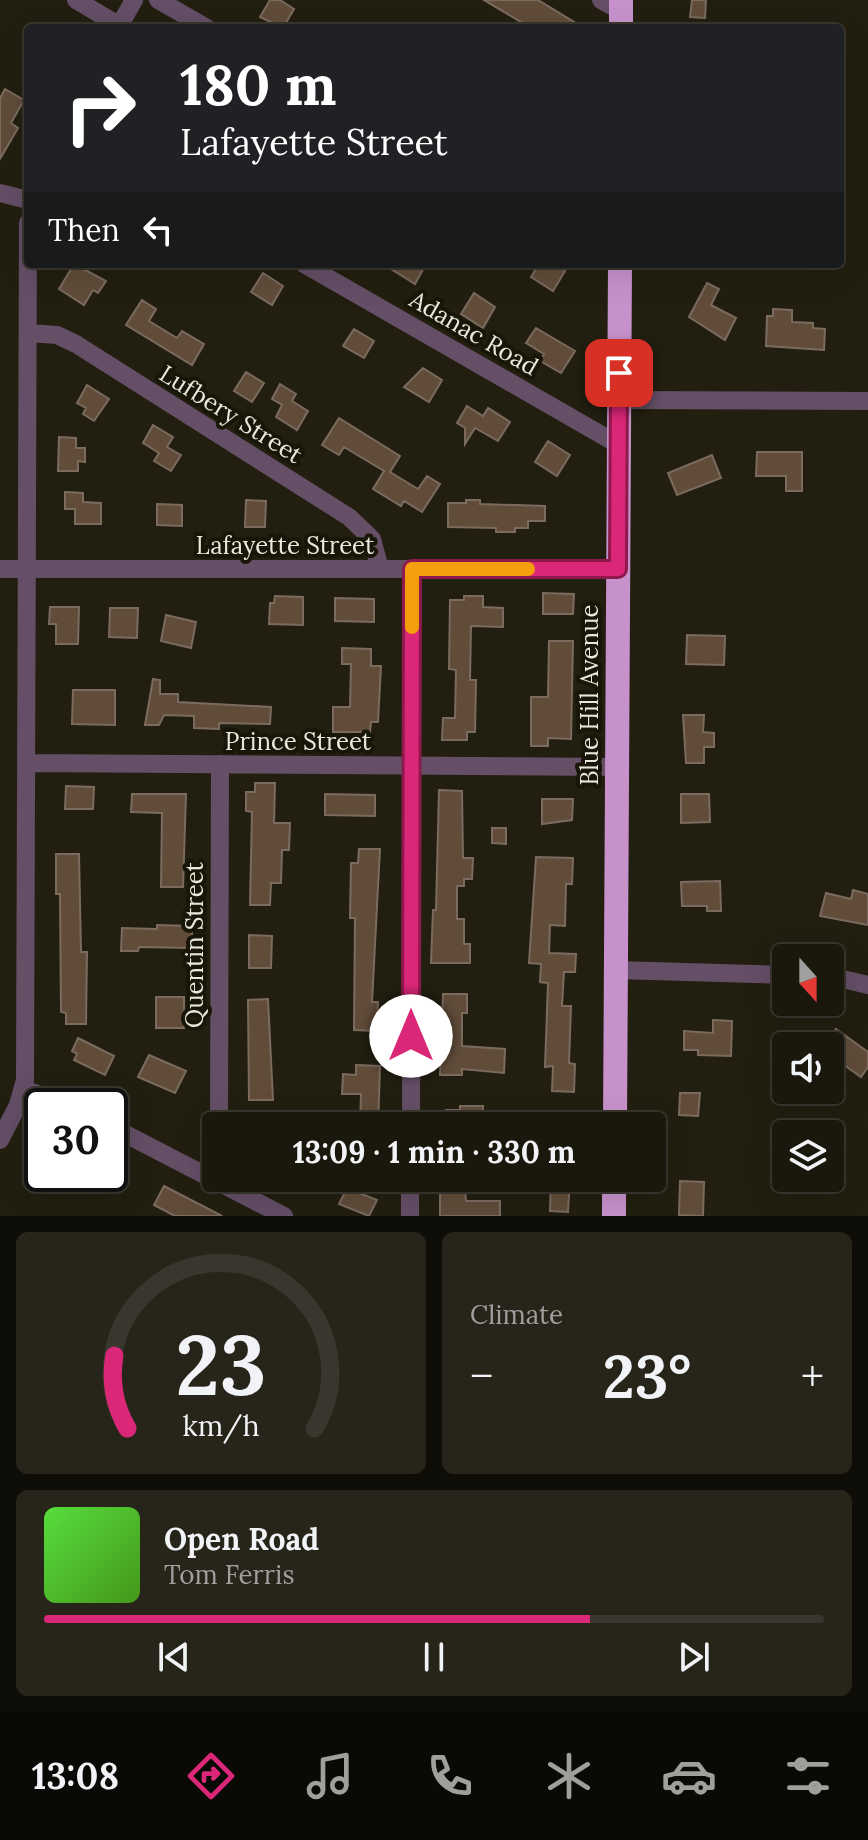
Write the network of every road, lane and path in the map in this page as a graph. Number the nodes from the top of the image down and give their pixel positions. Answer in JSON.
{"nodes":[{"id":1,"x":76,"y":0,"type":"edge"},
{"id":2,"x":134,"y":0,"type":"edge"},
{"id":3,"x":158,"y":0,"type":"edge"},
{"id":4,"x":114,"y":24,"type":"edge"},
{"id":5,"x":121,"y":24,"type":"edge"},
{"id":6,"x":200,"y":24,"type":"edge"},
{"id":7,"x":0,"y":193,"type":"edge"},
{"id":8,"x":24,"y":199,"type":"edge"},
{"id":9,"x":28,"y":268,"type":"edge"},
{"id":10,"x":311,"y":268,"type":"edge"},
{"id":11,"x":620,"y":268,"type":"edge"},
{"id":12,"x":28,"y":333,"type":"junction"},
{"id":13,"x":619,"y":400,"type":"junction"},
{"id":14,"x":868,"y":401,"type":"edge"},
{"id":15,"x":619,"y":445,"type":"junction"},
{"id":16,"x":0,"y":569,"type":"edge"},
{"id":17,"x":27,"y":569,"type":"junction"},
{"id":18,"x":380,"y":569,"type":"junction"},
{"id":19,"x":412,"y":569,"type":"junction"},
{"id":20,"x":618,"y":569,"type":"junction"},
{"id":21,"x":26,"y":763,"type":"junction"},
{"id":22,"x":220,"y":764,"type":"junction"},
{"id":23,"x":412,"y":766,"type":"junction"},
{"id":24,"x":617,"y":767,"type":"junction"},
{"id":25,"x":616,"y":970,"type":"junction"},
{"id":26,"x":772,"y":975,"type":"edge"},
{"id":27,"x":844,"y":979,"type":"edge"},
{"id":28,"x":868,"y":985,"type":"edge"},
{"id":29,"x":23,"y":1089,"type":"joint"},
{"id":30,"x":219,"y":1112,"type":"edge"},
{"id":31,"x":411,"y":1112,"type":"edge"},
{"id":32,"x":615,"y":1112,"type":"edge"},
{"id":33,"x":128,"y":1135,"type":"edge"},
{"id":34,"x":0,"y":1140,"type":"edge"},
{"id":35,"x":202,"y":1173,"type":"edge"},
{"id":36,"x":238,"y":1192,"type":"edge"},
{"id":37,"x":410,"y":1192,"type":"edge"},
{"id":38,"x":614,"y":1192,"type":"edge"},
{"id":39,"x":284,"y":1216,"type":"edge"},
{"id":40,"x":410,"y":1216,"type":"edge"},
{"id":41,"x":614,"y":1216,"type":"edge"}],
"edges":[{"from":1,"to":4,"type":"street"},
{"from":2,"to":5,"type":"street"},
{"from":3,"to":6,"type":"street"},
{"from":7,"to":8,"type":"street"},
{"from":9,"to":12,"type":"street"},
{"from":10,"to":15,"type":"street","name":"Adanac Road"},
{"from":11,"to":13,"type":"highway","name":"Blue Hill Avenue"},
{"from":12,"to":17,"type":"street"},
{"from":12,"to":18,"type":"street","name":"Lufbery Street"},
{"from":13,"to":14,"type":"street"},
{"from":13,"to":15,"type":"highway","name":"Blue Hill Avenue"},
{"from":15,"to":20,"type":"highway","name":"Blue Hill Avenue"},
{"from":16,"to":17,"type":"street","name":"Lafayette Street"},
{"from":17,"to":18,"type":"street","name":"Lafayette Street"},
{"from":17,"to":21,"type":"street"},
{"from":18,"to":19,"type":"street","name":"Lafayette Street"},
{"from":19,"to":20,"type":"street","name":"Lafayette Street"},
{"from":19,"to":23,"type":"street"},
{"from":20,"to":24,"type":"highway","name":"Blue Hill Avenue"},
{"from":21,"to":22,"type":"street","name":"Prince Street"},
{"from":21,"to":29,"type":"street"},
{"from":22,"to":23,"type":"street","name":"Prince Street"},
{"from":22,"to":30,"type":"street","name":"Quentin Street"},
{"from":23,"to":24,"type":"street","name":"Prince Street"},
{"from":23,"to":31,"type":"street"},
{"from":24,"to":25,"type":"highway","name":"Blue Hill Avenue"},
{"from":25,"to":26,"type":"street"},
{"from":25,"to":32,"type":"highway","name":"Blue Hill Avenue"},
{"from":27,"to":28,"type":"street"},
{"from":29,"to":34,"type":"street"},
{"from":33,"to":35,"type":"street"},
{"from":36,"to":39,"type":"street"},
{"from":37,"to":40,"type":"street"},
{"from":38,"to":41,"type":"highway"}]}
